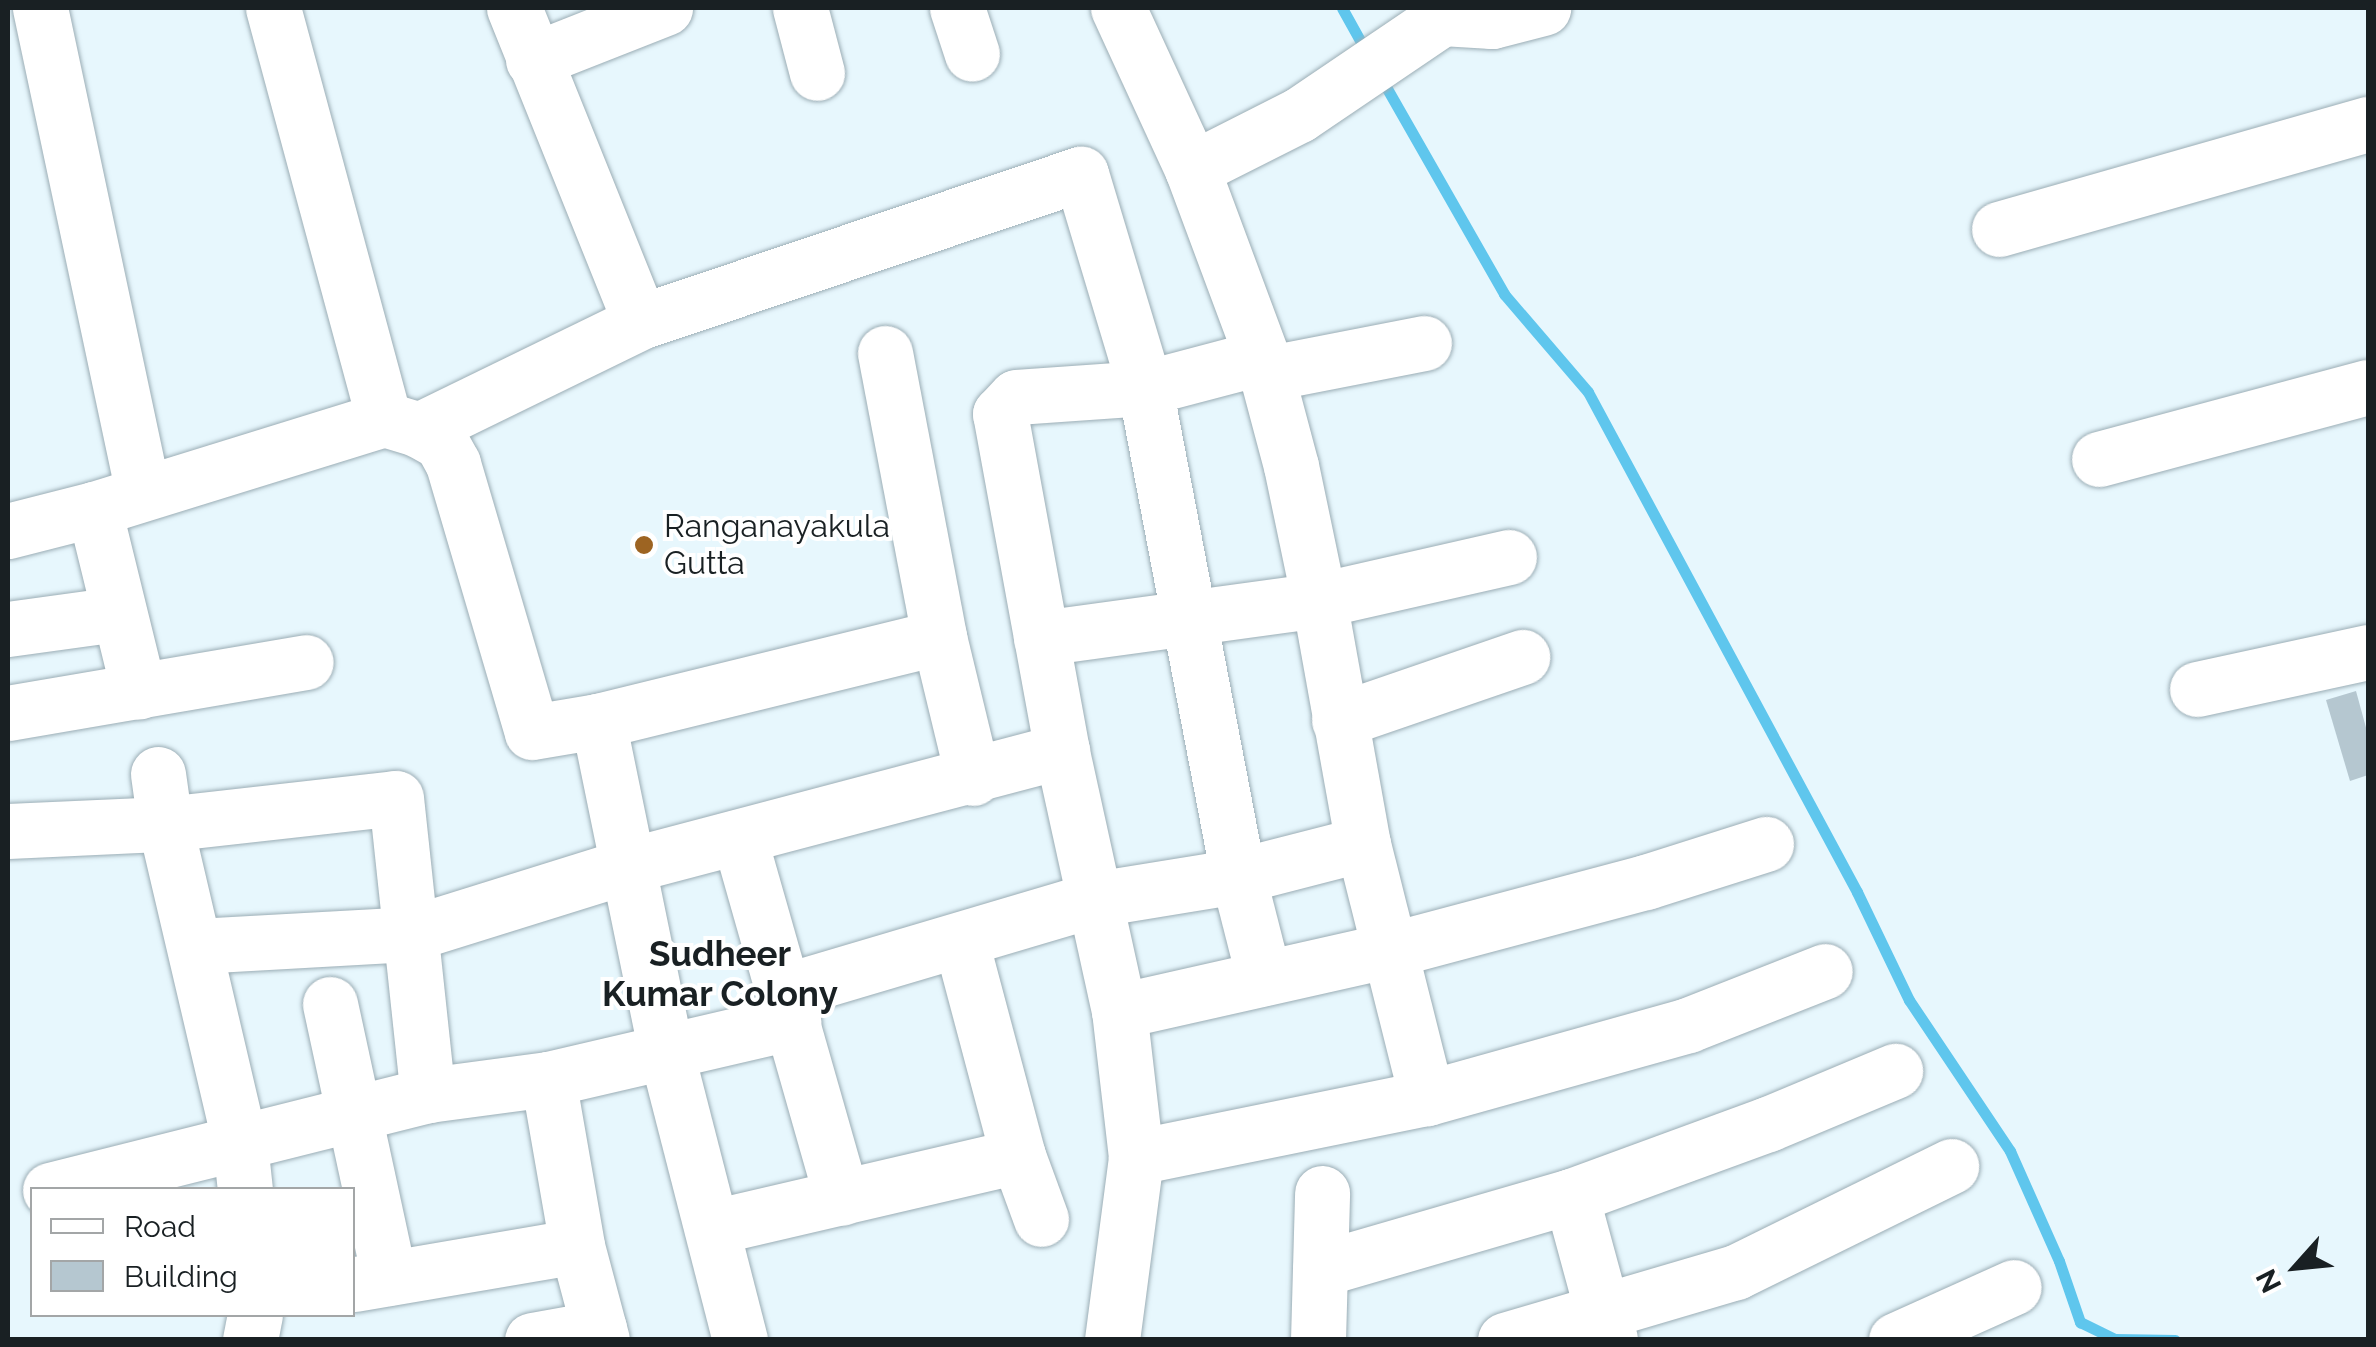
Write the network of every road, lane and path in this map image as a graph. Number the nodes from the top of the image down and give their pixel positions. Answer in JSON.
{"nodes":[{"id":1,"x":40,"y":8,"type":"edge"},
{"id":2,"x":273,"y":8,"type":"edge"},
{"id":3,"x":514,"y":8,"type":"edge"},
{"id":4,"x":664,"y":8,"type":"edge"},
{"id":5,"x":800,"y":8,"type":"edge"},
{"id":6,"x":1118,"y":8,"type":"edge"},
{"id":7,"x":1543,"y":8,"type":"edge"},
{"id":8,"x":533,"y":60,"type":"junction"},
{"id":9,"x":816,"y":73,"type":"dead end"},
{"id":10,"x":2368,"y":124,"type":"edge"},
{"id":11,"x":1192,"y":169,"type":"junction"},
{"id":12,"x":1999,"y":228,"type":"dead end"},
{"id":13,"x":640,"y":322,"type":"junction"},
{"id":14,"x":1424,"y":343,"type":"dead end"},
{"id":15,"x":885,"y":354,"type":"dead end"},
{"id":16,"x":1264,"y":365,"type":"junction"},
{"id":17,"x":2368,"y":387,"type":"edge"},
{"id":18,"x":1144,"y":388,"type":"junction"},
{"id":19,"x":402,"y":424,"type":"junction"},
{"id":20,"x":2099,"y":459,"type":"dead end"},
{"id":21,"x":119,"y":501,"type":"junction"},
{"id":22,"x":8,"y":531,"type":"edge"},
{"id":23,"x":1509,"y":557,"type":"dead end"},
{"id":24,"x":1318,"y":600,"type":"junction"},
{"id":25,"x":117,"y":614,"type":"junction"},
{"id":26,"x":1190,"y":618,"type":"junction"},
{"id":27,"x":8,"y":629,"type":"edge"},
{"id":28,"x":939,"y":637,"type":"junction"},
{"id":29,"x":1041,"y":638,"type":"junction"},
{"id":30,"x":2368,"y":652,"type":"edge"},
{"id":31,"x":1522,"y":657,"type":"dead end"},
{"id":32,"x":306,"y":662,"type":"dead end"},
{"id":33,"x":2196,"y":688,"type":"dead end"},
{"id":34,"x":139,"y":692,"type":"junction"},
{"id":35,"x":8,"y":712,"type":"edge"},
{"id":36,"x":1339,"y":720,"type":"junction"},
{"id":37,"x":598,"y":721,"type":"junction"},
{"id":38,"x":1062,"y":751,"type":"junction"},
{"id":39,"x":973,"y":778,"type":"junction"},
{"id":40,"x":162,"y":800,"type":"junction"},
{"id":41,"x":8,"y":831,"type":"edge"},
{"id":42,"x":739,"y":837,"type":"junction"},
{"id":43,"x":1363,"y":844,"type":"junction"},
{"id":44,"x":1766,"y":844,"type":"dead end"},
{"id":45,"x":630,"y":865,"type":"junction"},
{"id":46,"x":1238,"y":876,"type":"junction"},
{"id":47,"x":1096,"y":899,"type":"junction"},
{"id":48,"x":409,"y":934,"type":"junction"},
{"id":49,"x":961,"y":942,"type":"junction"},
{"id":50,"x":197,"y":946,"type":"junction"},
{"id":51,"x":1390,"y":950,"type":"junction"},
{"id":52,"x":1825,"y":971,"type":"dead end"},
{"id":53,"x":1264,"y":978,"type":"junction"},
{"id":54,"x":330,"y":1004,"type":"dead end"},
{"id":55,"x":789,"y":1006,"type":"junction"},
{"id":56,"x":1120,"y":1010,"type":"junction"},
{"id":57,"x":666,"y":1052,"type":"junction"},
{"id":58,"x":1894,"y":1072,"type":"dead end"},
{"id":59,"x":548,"y":1079,"type":"junction"},
{"id":60,"x":428,"y":1095,"type":"junction"},
{"id":61,"x":1427,"y":1098,"type":"junction"},
{"id":62,"x":354,"y":1114,"type":"junction"},
{"id":63,"x":1018,"y":1156,"type":"junction"},
{"id":64,"x":1136,"y":1157,"type":"junction"},
{"id":65,"x":243,"y":1166,"type":"edge"},
{"id":66,"x":1950,"y":1166,"type":"dead end"},
{"id":67,"x":81,"y":1186,"type":"edge"},
{"id":68,"x":1322,"y":1192,"type":"dead end"},
{"id":69,"x":1572,"y":1196,"type":"junction"},
{"id":70,"x":842,"y":1198,"type":"junction"},
{"id":71,"x":1041,"y":1219,"type":"dead end"},
{"id":72,"x":713,"y":1228,"type":"junction"},
{"id":73,"x":578,"y":1246,"type":"junction"},
{"id":74,"x":1320,"y":1269,"type":"junction"},
{"id":75,"x":371,"y":1281,"type":"edge"},
{"id":76,"x":2014,"y":1287,"type":"dead end"},
{"id":77,"x":1606,"y":1326,"type":"edge"},
{"id":78,"x":601,"y":1334,"type":"edge"},
{"id":79,"x":532,"y":1340,"type":"edge"},
{"id":80,"x":740,"y":1340,"type":"edge"},
{"id":81,"x":1112,"y":1340,"type":"edge"},
{"id":82,"x":1318,"y":1340,"type":"edge"},
{"id":83,"x":1505,"y":1340,"type":"edge"},
{"id":84,"x":1896,"y":1340,"type":"edge"}],
"edges":[{"from":1,"to":21,"type":"street"},
{"from":2,"to":19,"type":"street"},
{"from":3,"to":8,"type":"street"},
{"from":4,"to":8,"type":"street"},
{"from":5,"to":9,"type":"street"},
{"from":6,"to":11,"type":"street"},
{"from":7,"to":11,"type":"street"},
{"from":8,"to":13,"type":"street"},
{"from":10,"to":12,"type":"street"},
{"from":11,"to":16,"type":"street"},
{"from":13,"to":18,"type":"street"},
{"from":13,"to":19,"type":"street"},
{"from":14,"to":16,"type":"street"},
{"from":15,"to":28,"type":"street"},
{"from":16,"to":18,"type":"street"},
{"from":16,"to":24,"type":"street"},
{"from":17,"to":20,"type":"street"},
{"from":18,"to":26,"type":"street"},
{"from":18,"to":29,"type":"street"},
{"from":19,"to":21,"type":"street"},
{"from":19,"to":37,"type":"street"},
{"from":21,"to":22,"type":"street"},
{"from":21,"to":25,"type":"street"},
{"from":23,"to":24,"type":"street"},
{"from":24,"to":26,"type":"street"},
{"from":24,"to":36,"type":"street"},
{"from":25,"to":27,"type":"street"},
{"from":25,"to":34,"type":"street"},
{"from":26,"to":29,"type":"street"},
{"from":26,"to":46,"type":"street"},
{"from":28,"to":37,"type":"street"},
{"from":28,"to":39,"type":"street"},
{"from":29,"to":38,"type":"street"},
{"from":30,"to":33,"type":"street"},
{"from":31,"to":36,"type":"street"},
{"from":32,"to":34,"type":"street"},
{"from":34,"to":35,"type":"street"},
{"from":36,"to":43,"type":"street"},
{"from":37,"to":45,"type":"street"},
{"from":38,"to":39,"type":"street"},
{"from":38,"to":47,"type":"street"},
{"from":39,"to":42,"type":"street"},
{"from":40,"to":41,"type":"street"},
{"from":40,"to":48,"type":"street"},
{"from":40,"to":50,"type":"street"},
{"from":42,"to":45,"type":"street"},
{"from":42,"to":55,"type":"street"},
{"from":43,"to":46,"type":"street"},
{"from":43,"to":51,"type":"street"},
{"from":44,"to":51,"type":"street"},
{"from":45,"to":48,"type":"street"},
{"from":45,"to":57,"type":"street"},
{"from":46,"to":47,"type":"street"},
{"from":46,"to":53,"type":"street"},
{"from":47,"to":49,"type":"street"},
{"from":47,"to":56,"type":"street"},
{"from":48,"to":50,"type":"street"},
{"from":48,"to":60,"type":"street"},
{"from":49,"to":55,"type":"street"},
{"from":49,"to":63,"type":"street"},
{"from":50,"to":65,"type":"street"},
{"from":51,"to":53,"type":"street"},
{"from":51,"to":61,"type":"street"},
{"from":52,"to":61,"type":"street"},
{"from":53,"to":56,"type":"street"},
{"from":54,"to":62,"type":"street"},
{"from":55,"to":57,"type":"street"},
{"from":55,"to":70,"type":"street"},
{"from":56,"to":64,"type":"street"},
{"from":57,"to":59,"type":"street"},
{"from":57,"to":72,"type":"street"},
{"from":58,"to":69,"type":"street"},
{"from":59,"to":60,"type":"street"},
{"from":59,"to":73,"type":"street"},
{"from":60,"to":62,"type":"street"},
{"from":61,"to":64,"type":"street"},
{"from":62,"to":65,"type":"street"},
{"from":62,"to":75,"type":"street"},
{"from":63,"to":70,"type":"street"},
{"from":63,"to":71,"type":"street"},
{"from":64,"to":81,"type":"street"},
{"from":65,"to":67,"type":"street"},
{"from":66,"to":77,"type":"street"},
{"from":68,"to":74,"type":"street"},
{"from":69,"to":74,"type":"street"},
{"from":69,"to":77,"type":"street"},
{"from":70,"to":72,"type":"street"},
{"from":72,"to":80,"type":"street"},
{"from":73,"to":75,"type":"street"},
{"from":73,"to":78,"type":"street"},
{"from":74,"to":82,"type":"street"},
{"from":76,"to":84,"type":"street"},
{"from":77,"to":83,"type":"street"},
{"from":78,"to":79,"type":"street"}]}
